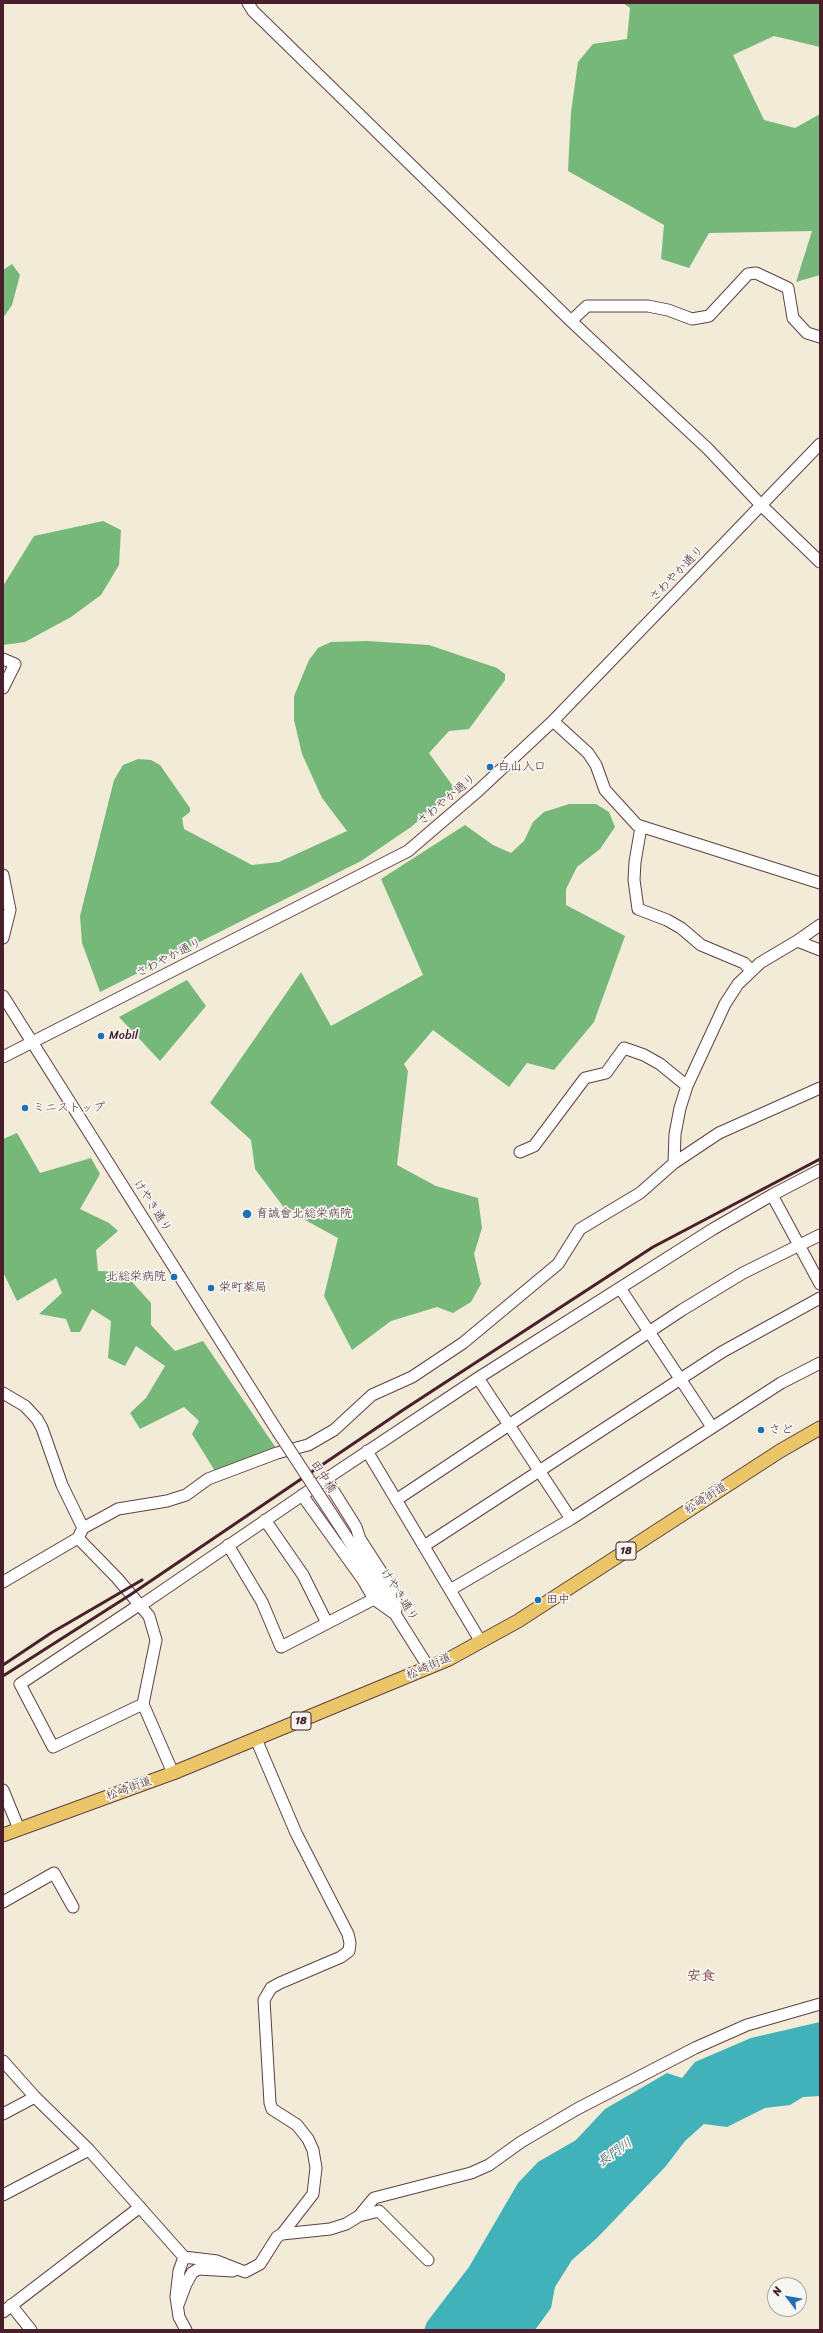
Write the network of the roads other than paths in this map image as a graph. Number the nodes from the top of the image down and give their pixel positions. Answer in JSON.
{"nodes":[{"id":1,"x":248,"y":3,"type":"edge"},
{"id":2,"x":570,"y":321,"type":"junction"},
{"id":3,"x":820,"y":337,"type":"edge"},
{"id":4,"x":820,"y":444,"type":"edge"},
{"id":5,"x":761,"y":505,"type":"junction"},
{"id":6,"x":820,"y":562,"type":"edge"},
{"id":7,"x":3,"y":659,"type":"edge"},
{"id":8,"x":3,"y":688,"type":"edge"},
{"id":9,"x":553,"y":721,"type":"junction"},
{"id":10,"x":641,"y":827,"type":"junction"},
{"id":11,"x":3,"y":875,"type":"edge"},
{"id":12,"x":820,"y":883,"type":"edge"},
{"id":13,"x":820,"y":925,"type":"edge"},
{"id":14,"x":3,"y":938,"type":"edge"},
{"id":15,"x":798,"y":942,"type":"junction"},
{"id":16,"x":820,"y":950,"type":"edge"},
{"id":17,"x":751,"y":970,"type":"junction"},
{"id":18,"x":3,"y":996,"type":"edge"},
{"id":19,"x":33,"y":1041,"type":"junction"},
{"id":20,"x":3,"y":1057,"type":"edge"},
{"id":21,"x":687,"y":1086,"type":"junction"},
{"id":22,"x":820,"y":1088,"type":"edge"},
{"id":23,"x":520,"y":1152,"type":"dead end"},
{"id":24,"x":674,"y":1163,"type":"junction"},
{"id":25,"x":820,"y":1170,"type":"edge"},
{"id":26,"x":772,"y":1195,"type":"junction"},
{"id":27,"x":820,"y":1235,"type":"edge"},
{"id":28,"x":799,"y":1245,"type":"junction"},
{"id":29,"x":820,"y":1284,"type":"edge"},
{"id":30,"x":620,"y":1288,"type":"junction"},
{"id":31,"x":820,"y":1298,"type":"edge"},
{"id":32,"x":650,"y":1332,"type":"junction"},
{"id":33,"x":820,"y":1362,"type":"edge"},
{"id":34,"x":478,"y":1378,"type":"junction"},
{"id":35,"x":681,"y":1379,"type":"junction"},
{"id":36,"x":3,"y":1393,"type":"edge"},
{"id":37,"x":510,"y":1426,"type":"junction"},
{"id":38,"x":712,"y":1427,"type":"junction"},
{"id":39,"x":820,"y":1428,"type":"edge"},
{"id":40,"x":278,"y":1432,"type":"joint"},
{"id":41,"x":367,"y":1451,"type":"junction"},
{"id":42,"x":540,"y":1472,"type":"junction"},
{"id":43,"x":326,"y":1479,"type":"junction"},
{"id":44,"x":302,"y":1495,"type":"junction"},
{"id":45,"x":396,"y":1500,"type":"junction"},
{"id":46,"x":571,"y":1519,"type":"junction"},
{"id":47,"x":265,"y":1520,"type":"junction"},
{"id":48,"x":83,"y":1528,"type":"junction"},
{"id":49,"x":346,"y":1536,"type":"joint"},
{"id":50,"x":78,"y":1538,"type":"junction"},
{"id":51,"x":228,"y":1545,"type":"junction"},
{"id":52,"x":424,"y":1546,"type":"junction"},
{"id":53,"x":3,"y":1582,"type":"edge"},
{"id":54,"x":450,"y":1590,"type":"junction"},
{"id":55,"x":374,"y":1599,"type":"junction"},
{"id":56,"x":139,"y":1606,"type":"junction"},
{"id":57,"x":395,"y":1614,"type":"junction"},
{"id":58,"x":327,"y":1623,"type":"junction"},
{"id":59,"x":481,"y":1642,"type":"junction"},
{"id":60,"x":429,"y":1668,"type":"junction"},
{"id":61,"x":143,"y":1704,"type":"junction"},
{"id":62,"x":256,"y":1739,"type":"junction"},
{"id":63,"x":173,"y":1773,"type":"junction"},
{"id":64,"x":3,"y":1790,"type":"edge"},
{"id":65,"x":19,"y":1829,"type":"junction"},
{"id":66,"x":3,"y":1835,"type":"edge"},
{"id":67,"x":3,"y":1902,"type":"edge"},
{"id":68,"x":73,"y":1907,"type":"dead end"},
{"id":69,"x":820,"y":2004,"type":"edge"},
{"id":70,"x":3,"y":2061,"type":"edge"},
{"id":71,"x":35,"y":2097,"type":"junction"},
{"id":72,"x":3,"y":2114,"type":"edge"},
{"id":73,"x":89,"y":2150,"type":"junction"},
{"id":74,"x":392,"y":2192,"type":"junction"},
{"id":75,"x":3,"y":2195,"type":"edge"},
{"id":76,"x":140,"y":2207,"type":"junction"},
{"id":77,"x":379,"y":2211,"type":"junction"},
{"id":78,"x":359,"y":2216,"type":"junction"},
{"id":79,"x":282,"y":2234,"type":"junction"},
{"id":80,"x":184,"y":2257,"type":"junction"},
{"id":81,"x":428,"y":2260,"type":"dead end"},
{"id":82,"x":245,"y":2272,"type":"junction"},
{"id":83,"x":178,"y":2305,"type":"junction"},
{"id":84,"x":7,"y":2309,"type":"edge"},
{"id":85,"x":31,"y":2330,"type":"edge"},
{"id":86,"x":186,"y":2330,"type":"edge"}],
"edges":[{"from":1,"to":2,"type":"street"},
{"from":2,"to":3,"type":"street"},
{"from":2,"to":5,"type":"street"},
{"from":4,"to":5,"type":"street","name":"さわやか通り"},
{"from":5,"to":6,"type":"street"},
{"from":5,"to":9,"type":"street","name":"さわやか通り"},
{"from":7,"to":8,"type":"street"},
{"from":9,"to":10,"type":"street"},
{"from":9,"to":19,"type":"street","name":"さわやか通り"},
{"from":10,"to":12,"type":"street"},
{"from":10,"to":17,"type":"street"},
{"from":11,"to":14,"type":"street"},
{"from":13,"to":15,"type":"street"},
{"from":15,"to":16,"type":"street"},
{"from":15,"to":17,"type":"street"},
{"from":17,"to":21,"type":"street"},
{"from":18,"to":19,"type":"street","name":"けやき通り"},
{"from":19,"to":20,"type":"street","name":"さわやか通り"},
{"from":19,"to":40,"type":"street","name":"けやき通り"},
{"from":21,"to":23,"type":"street"},
{"from":21,"to":24,"type":"street"},
{"from":22,"to":24,"type":"street"},
{"from":24,"to":48,"type":"street"},
{"from":25,"to":26,"type":"street"},
{"from":26,"to":28,"type":"street"},
{"from":26,"to":30,"type":"street"},
{"from":27,"to":28,"type":"street"},
{"from":28,"to":29,"type":"street"},
{"from":28,"to":32,"type":"street"},
{"from":30,"to":32,"type":"street"},
{"from":30,"to":34,"type":"street"},
{"from":31,"to":35,"type":"street"},
{"from":32,"to":35,"type":"street"},
{"from":32,"to":37,"type":"street"},
{"from":33,"to":38,"type":"street"},
{"from":34,"to":37,"type":"street"},
{"from":34,"to":41,"type":"street"},
{"from":35,"to":38,"type":"street"},
{"from":35,"to":42,"type":"street"},
{"from":36,"to":48,"type":"street"},
{"from":37,"to":42,"type":"street"},
{"from":37,"to":45,"type":"street"},
{"from":38,"to":46,"type":"street"},
{"from":39,"to":59,"type":"main road","name":"松崎街道","number":"18"},
{"from":40,"to":49,"type":"street","name":"田中橋","bridge":true},
{"from":41,"to":43,"type":"street"},
{"from":41,"to":45,"type":"street"},
{"from":42,"to":46,"type":"street"},
{"from":42,"to":52,"type":"street"},
{"from":43,"to":44,"type":"street"},
{"from":43,"to":57,"type":"street"},
{"from":44,"to":47,"type":"street"},
{"from":44,"to":55,"type":"street"},
{"from":45,"to":52,"type":"street"},
{"from":46,"to":54,"type":"street"},
{"from":47,"to":51,"type":"street"},
{"from":47,"to":58,"type":"street"},
{"from":48,"to":50,"type":"street"},
{"from":49,"to":57,"type":"street","name":"けやき通り"},
{"from":50,"to":53,"type":"street"},
{"from":50,"to":56,"type":"street"},
{"from":51,"to":56,"type":"street"},
{"from":51,"to":58,"type":"street"},
{"from":52,"to":54,"type":"street"},
{"from":54,"to":59,"type":"street"},
{"from":55,"to":57,"type":"street"},
{"from":55,"to":58,"type":"street"},
{"from":56,"to":61,"type":"street"},
{"from":56,"to":61,"type":"street"},
{"from":57,"to":60,"type":"street","name":"けやき通り"},
{"from":59,"to":60,"type":"main road","name":"松崎街道","number":"18"},
{"from":60,"to":62,"type":"main road","name":"松崎街道","number":"18"},
{"from":61,"to":63,"type":"street"},
{"from":62,"to":63,"type":"main road","name":"松崎街道","number":"18"},
{"from":62,"to":79,"type":"street"},
{"from":63,"to":65,"type":"main road","name":"松崎街道","number":"18"},
{"from":64,"to":65,"type":"street"},
{"from":65,"to":66,"type":"main road","name":"松崎街道","number":"18"},
{"from":67,"to":68,"type":"street"},
{"from":69,"to":74,"type":"street"},
{"from":70,"to":71,"type":"street"},
{"from":71,"to":72,"type":"street"},
{"from":71,"to":73,"type":"street"},
{"from":73,"to":75,"type":"street"},
{"from":73,"to":76,"type":"street"},
{"from":74,"to":77,"type":"street"},
{"from":74,"to":78,"type":"street"},
{"from":76,"to":80,"type":"street"},
{"from":76,"to":84,"type":"street"},
{"from":77,"to":78,"type":"street"},
{"from":77,"to":81,"type":"street"},
{"from":78,"to":79,"type":"street"},
{"from":79,"to":82,"type":"street"},
{"from":80,"to":82,"type":"street"},
{"from":80,"to":83,"type":"street"},
{"from":82,"to":83,"type":"street"},
{"from":83,"to":86,"type":"street"},
{"from":84,"to":85,"type":"street"}]}
